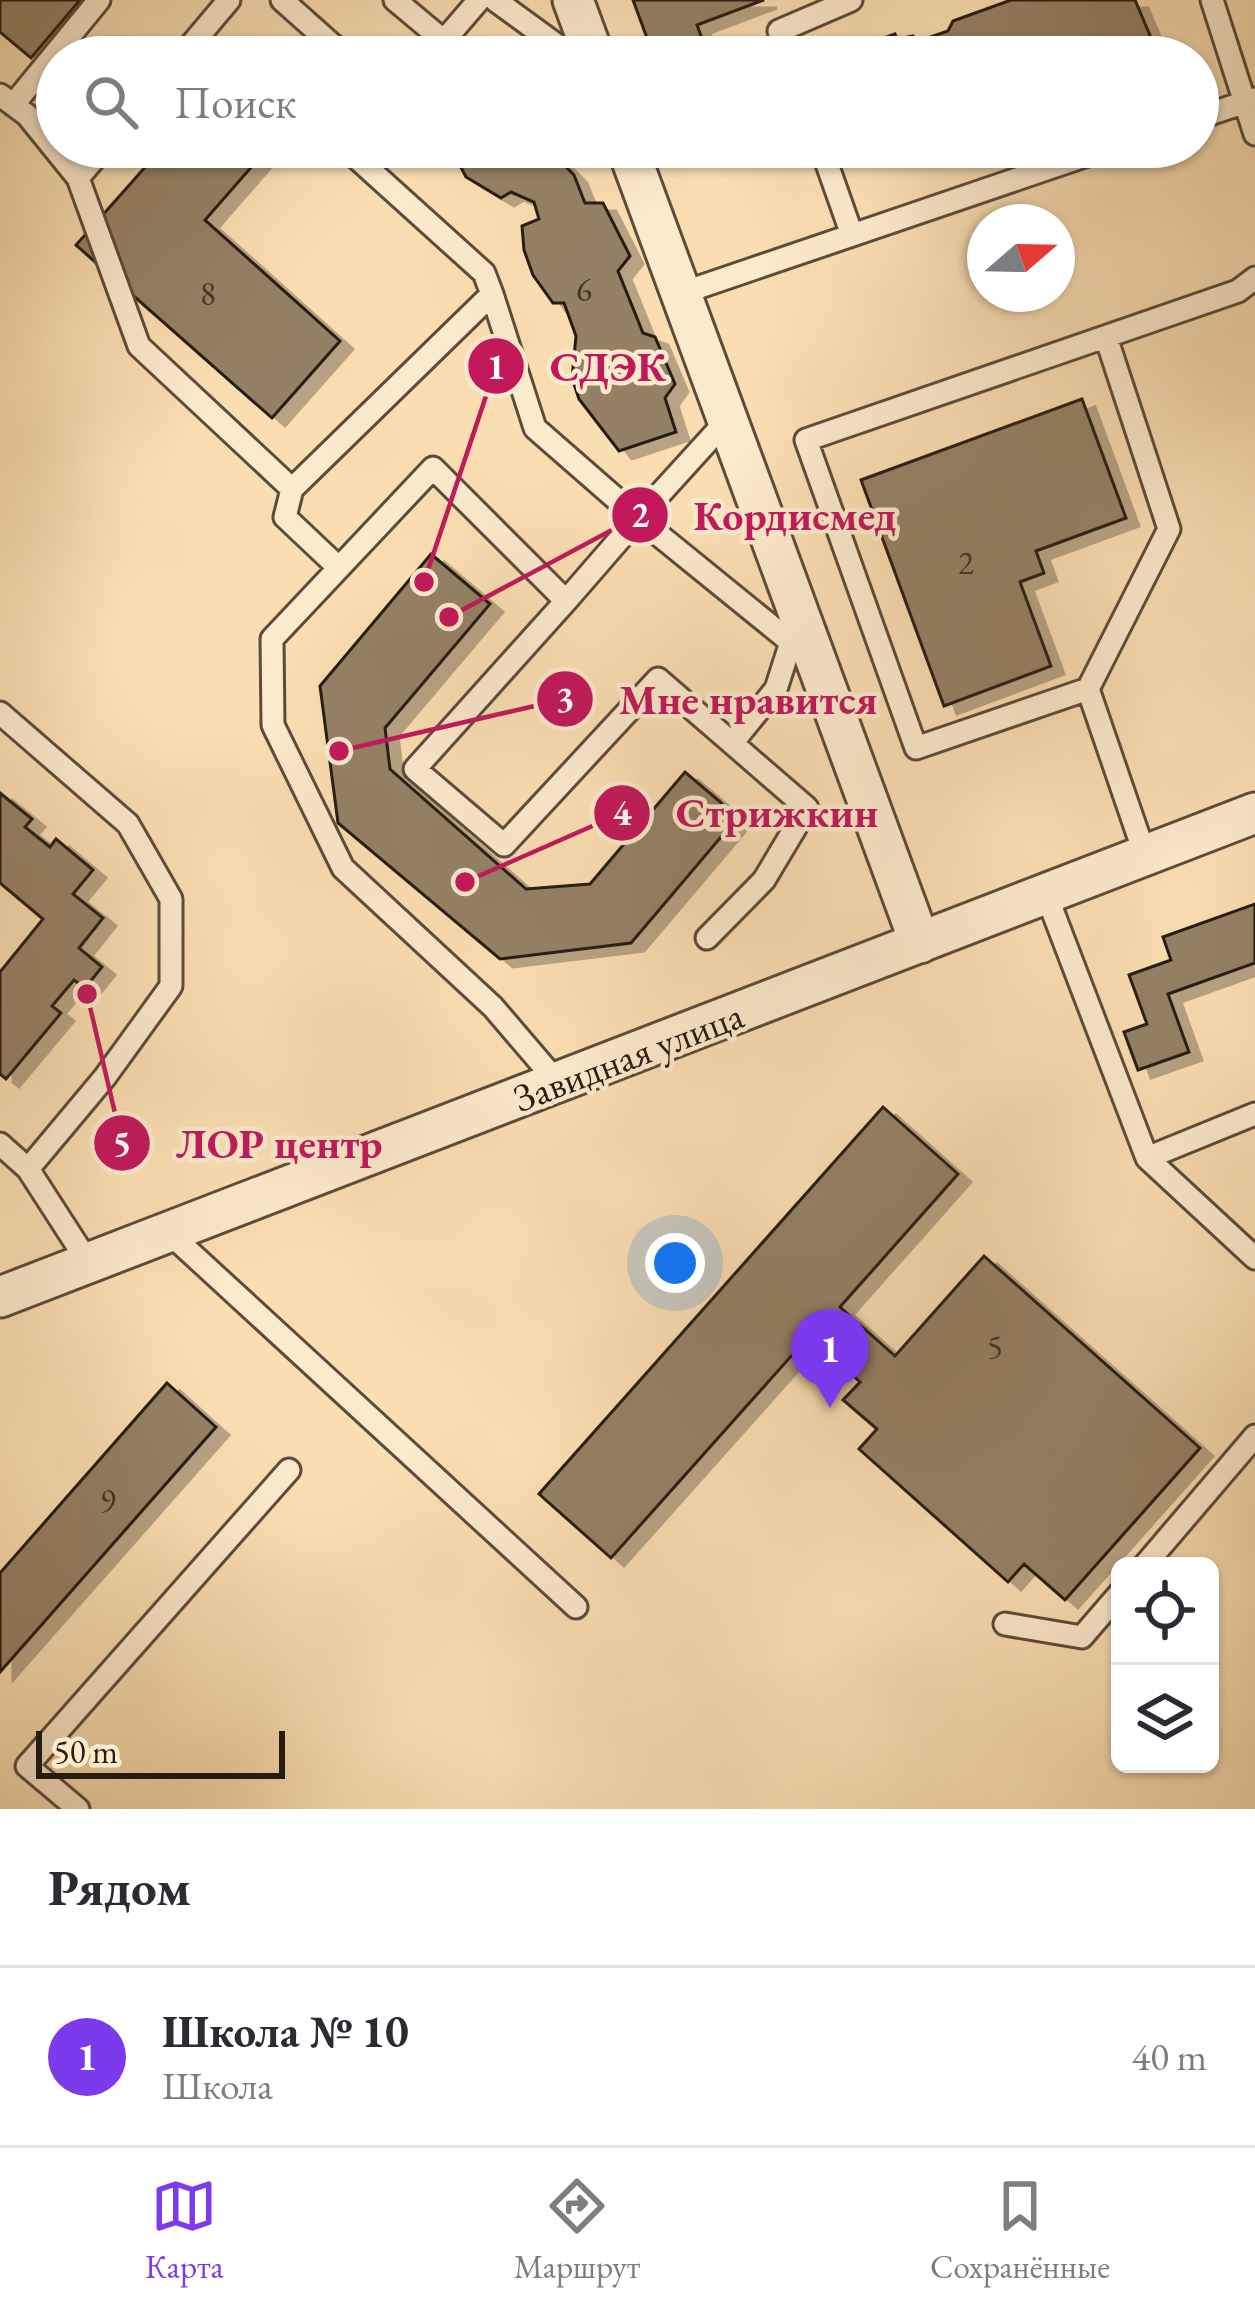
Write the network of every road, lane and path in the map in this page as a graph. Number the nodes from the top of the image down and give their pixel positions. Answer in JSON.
{"nodes":[{"id":1,"x":99,"y":0,"type":"edge"},
{"id":2,"x":229,"y":0,"type":"edge"},
{"id":3,"x":282,"y":0,"type":"edge"},
{"id":4,"x":394,"y":0,"type":"edge"},
{"id":5,"x":479,"y":0,"type":"edge"},
{"id":6,"x":495,"y":0,"type":"edge"},
{"id":7,"x":573,"y":0,"type":"edge"},
{"id":8,"x":851,"y":0,"type":"edge"},
{"id":9,"x":1212,"y":0,"type":"edge"},
{"id":10,"x":66,"y":36,"type":"edge"},
{"id":11,"x":199,"y":36,"type":"edge"},
{"id":12,"x":322,"y":36,"type":"edge"},
{"id":13,"x":426,"y":36,"type":"edge"},
{"id":14,"x":448,"y":36,"type":"edge"},
{"id":15,"x":544,"y":36,"type":"edge"},
{"id":16,"x":586,"y":36,"type":"edge"},
{"id":17,"x":781,"y":36,"type":"edge"},
{"id":18,"x":36,"y":68,"type":"edge"},
{"id":19,"x":6,"y":100,"type":"edge"},
{"id":20,"x":1251,"y":101,"type":"edge"},
{"id":21,"x":1219,"y":111,"type":"edge"},
{"id":22,"x":36,"y":126,"type":"edge"},
{"id":23,"x":1255,"y":134,"type":"edge"},
{"id":24,"x":70,"y":168,"type":"edge"},
{"id":25,"x":86,"y":168,"type":"edge"},
{"id":26,"x":368,"y":168,"type":"edge"},
{"id":27,"x":635,"y":168,"type":"edge"},
{"id":28,"x":828,"y":168,"type":"edge"},
{"id":29,"x":1047,"y":168,"type":"edge"},
{"id":30,"x":78,"y":178,"type":"junction"},
{"id":31,"x":851,"y":232,"type":"junction"},
{"id":32,"x":1255,"y":278,"type":"edge"},
{"id":33,"x":682,"y":293,"type":"junction"},
{"id":34,"x":492,"y":294,"type":"junction"},
{"id":35,"x":1106,"y":337,"type":"junction"},
{"id":36,"x":728,"y":419,"type":"junction"},
{"id":37,"x":292,"y":489,"type":"junction"},
{"id":38,"x":638,"y":518,"type":"junction"},
{"id":39,"x":339,"y":568,"type":"junction"},
{"id":40,"x":566,"y":601,"type":"junction"},
{"id":41,"x":804,"y":653,"type":"junction"},
{"id":42,"x":1088,"y":689,"type":"junction"},
{"id":43,"x":0,"y":712,"type":"edge"},
{"id":44,"x":732,"y":743,"type":"junction"},
{"id":45,"x":1255,"y":813,"type":"edge"},
{"id":46,"x":1145,"y":855,"type":"junction"},
{"id":47,"x":1046,"y":894,"type":"junction"},
{"id":48,"x":706,"y":938,"type":"dead end"},
{"id":49,"x":920,"y":943,"type":"junction"},
{"id":50,"x":558,"y":1083,"type":"junction"},
{"id":51,"x":1255,"y":1114,"type":"edge"},
{"id":52,"x":0,"y":1144,"type":"edge"},
{"id":53,"x":1147,"y":1158,"type":"junction"},
{"id":54,"x":28,"y":1169,"type":"junction"},
{"id":55,"x":168,"y":1232,"type":"junction"},
{"id":56,"x":1255,"y":1258,"type":"edge"},
{"id":57,"x":88,"y":1262,"type":"junction"},
{"id":58,"x":0,"y":1297,"type":"edge"},
{"id":59,"x":1255,"y":1436,"type":"edge"},
{"id":60,"x":289,"y":1470,"type":"dead end"},
{"id":61,"x":1152,"y":1557,"type":"edge"},
{"id":62,"x":1111,"y":1603,"type":"edge"},
{"id":63,"x":576,"y":1607,"type":"dead end"},
{"id":64,"x":1005,"y":1624,"type":"dead end"},
{"id":65,"x":77,"y":1809,"type":"edge"}],
"edges":[{"from":1,"to":10,"type":"lane"},
{"from":2,"to":11,"type":"lane"},
{"from":3,"to":12,"type":"lane"},
{"from":4,"to":13,"type":"lane"},
{"from":5,"to":14,"type":"lane"},
{"from":6,"to":15,"type":"lane"},
{"from":7,"to":16,"type":"street"},
{"from":8,"to":17,"type":"lane"},
{"from":9,"to":20,"type":"lane"},
{"from":18,"to":19,"type":"lane"},
{"from":19,"to":22,"type":"lane"},
{"from":20,"to":21,"type":"lane"},
{"from":20,"to":23,"type":"lane"},
{"from":24,"to":30,"type":"lane"},
{"from":25,"to":30,"type":"lane"},
{"from":26,"to":34,"type":"lane"},
{"from":27,"to":33,"type":"street"},
{"from":28,"to":31,"type":"lane"},
{"from":29,"to":31,"type":"lane"},
{"from":30,"to":37,"type":"lane"},
{"from":31,"to":33,"type":"lane"},
{"from":32,"to":35,"type":"lane"},
{"from":33,"to":36,"type":"street"},
{"from":34,"to":37,"type":"lane"},
{"from":34,"to":38,"type":"lane"},
{"from":35,"to":42,"type":"lane"},
{"from":35,"to":42,"type":"lane"},
{"from":36,"to":38,"type":"lane"},
{"from":36,"to":41,"type":"street"},
{"from":37,"to":39,"type":"lane"},
{"from":38,"to":40,"type":"lane"},
{"from":38,"to":41,"type":"lane"},
{"from":39,"to":40,"type":"lane"},
{"from":39,"to":50,"type":"lane"},
{"from":40,"to":44,"type":"lane"},
{"from":41,"to":44,"type":"lane"},
{"from":41,"to":49,"type":"street"},
{"from":42,"to":46,"type":"lane"},
{"from":43,"to":54,"type":"lane"},
{"from":44,"to":48,"type":"lane"},
{"from":45,"to":46,"type":"street","name":"Завидная улица"},
{"from":46,"to":47,"type":"street","name":"Завидная улица"},
{"from":47,"to":49,"type":"street","name":"Завидная улица"},
{"from":47,"to":53,"type":"lane"},
{"from":49,"to":50,"type":"street","name":"Завидная улица"},
{"from":50,"to":55,"type":"street","name":"Завидная улица"},
{"from":51,"to":53,"type":"lane"},
{"from":52,"to":54,"type":"lane"},
{"from":53,"to":56,"type":"lane"},
{"from":54,"to":57,"type":"lane"},
{"from":55,"to":57,"type":"street","name":"Завидная улица"},
{"from":55,"to":63,"type":"lane"},
{"from":57,"to":58,"type":"street","name":"Завидная улица"},
{"from":59,"to":61,"type":"lane"},
{"from":60,"to":65,"type":"lane"},
{"from":62,"to":64,"type":"lane"}]}
